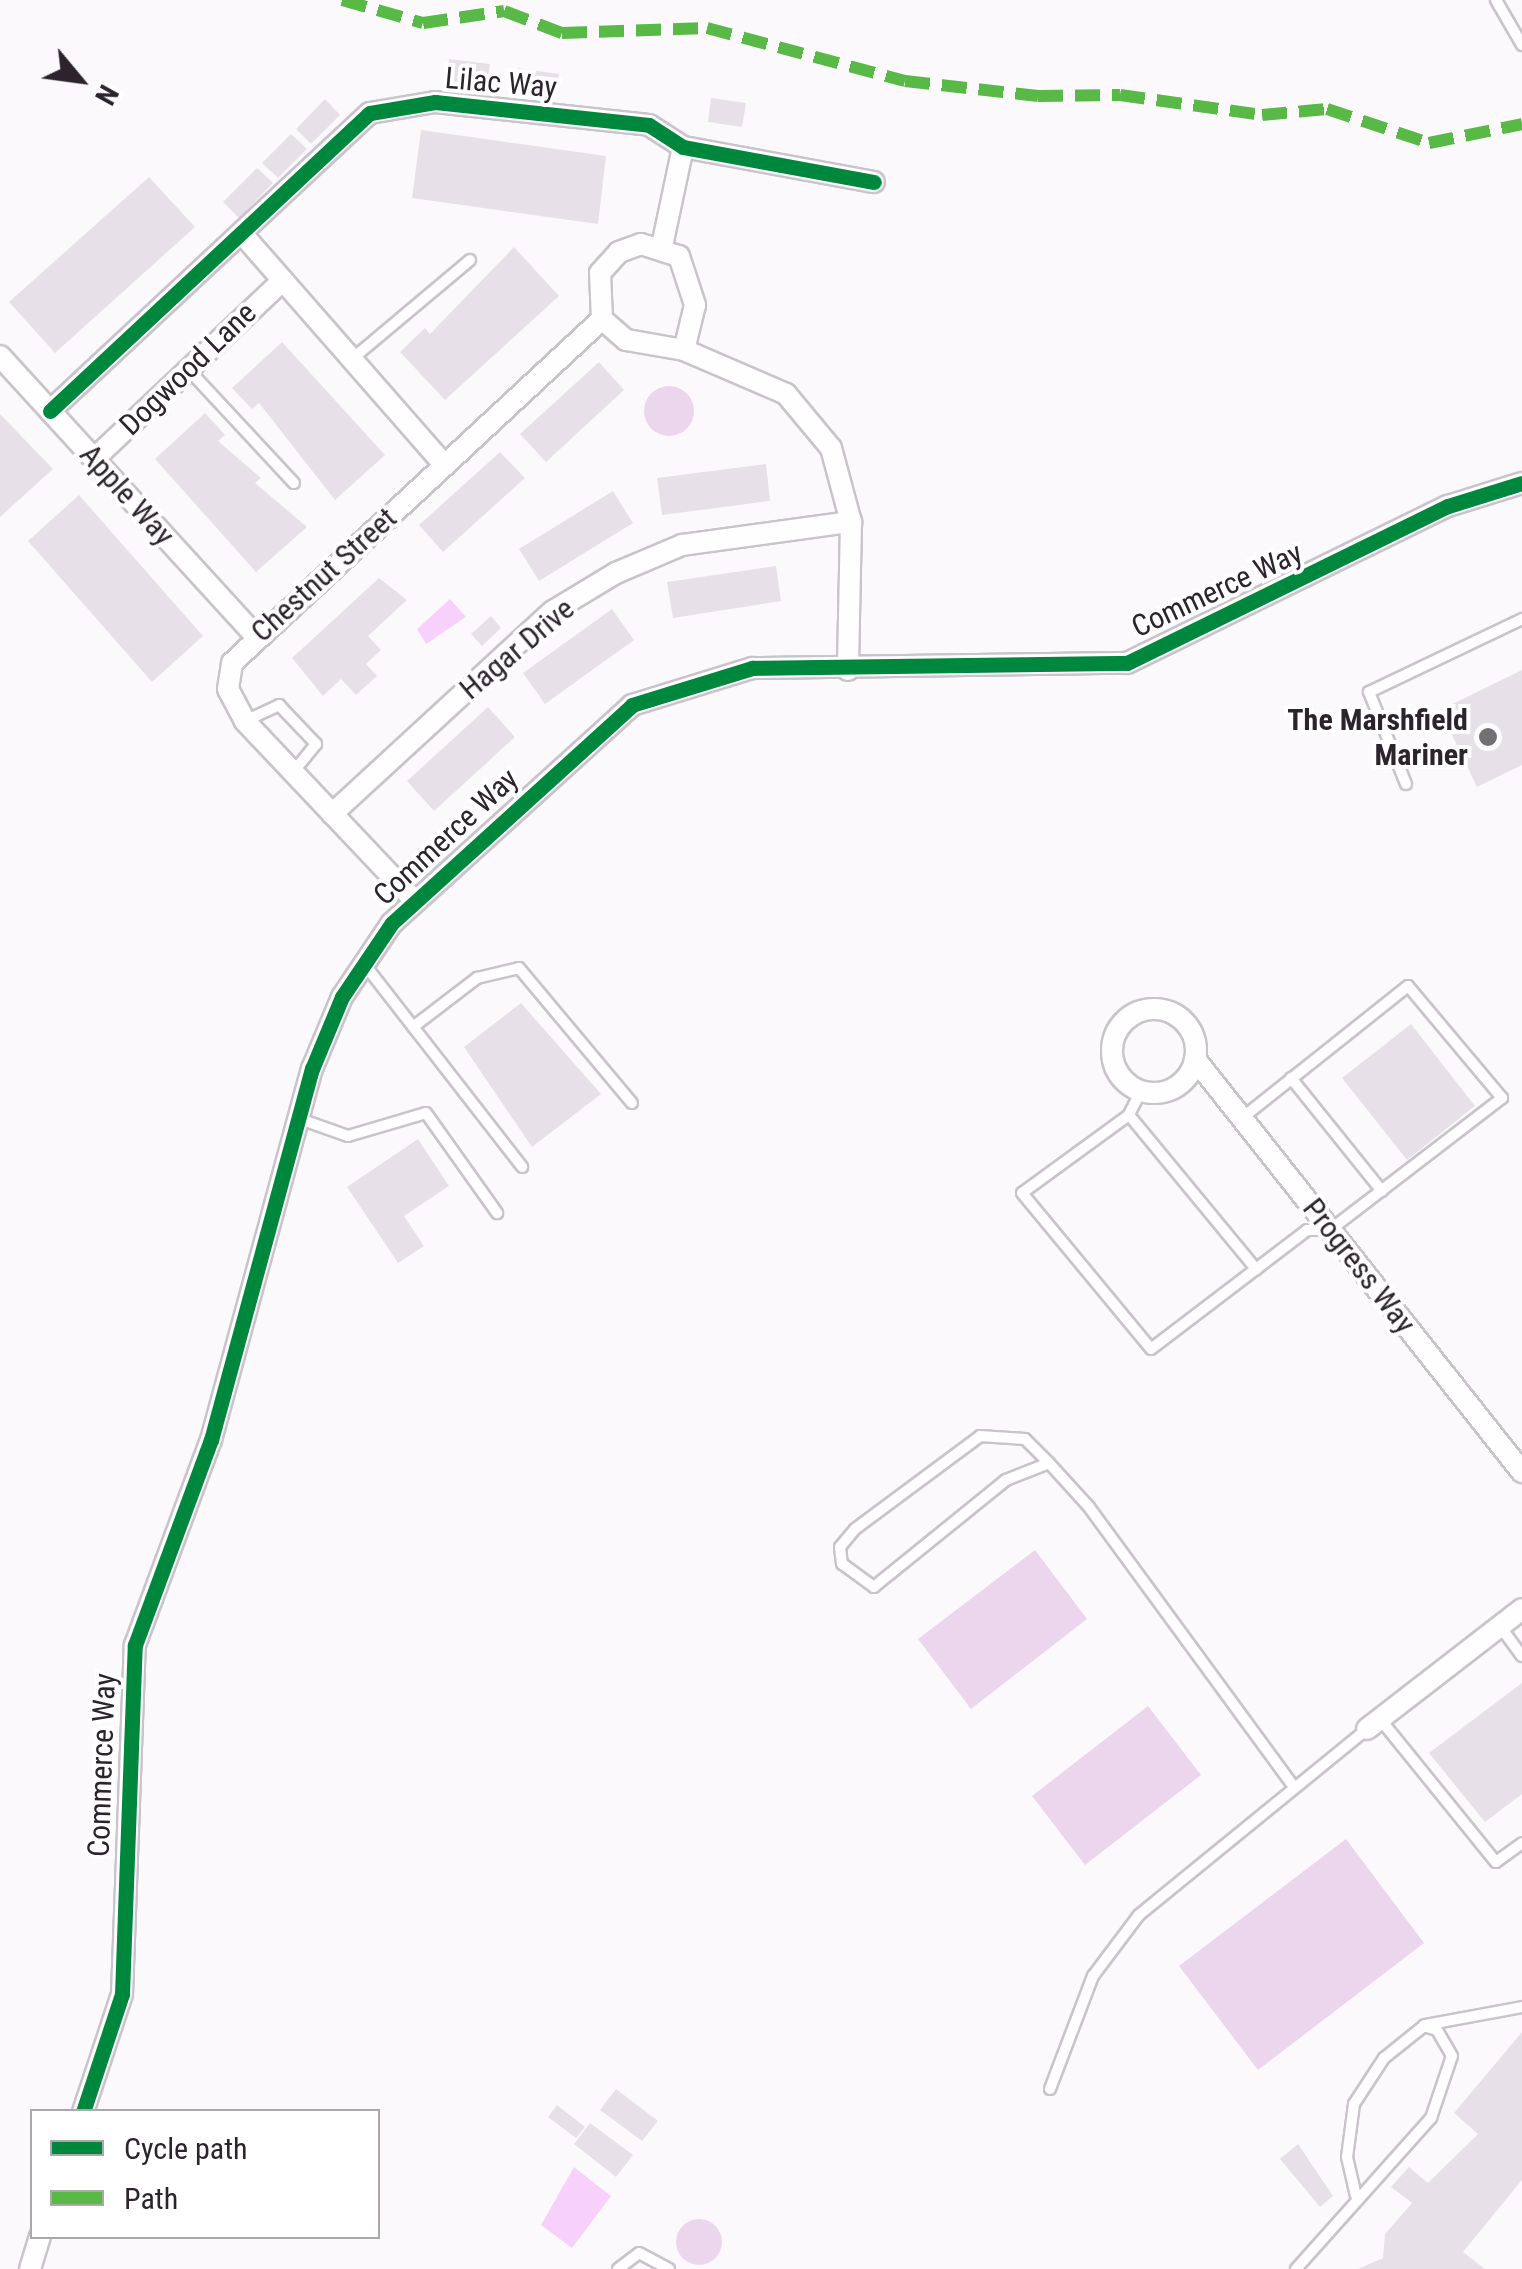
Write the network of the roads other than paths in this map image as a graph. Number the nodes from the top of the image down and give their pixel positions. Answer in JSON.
{"nodes":[{"id":1,"x":1496,"y":0,"type":"edge"},
{"id":2,"x":1522,"y":46,"type":"edge"},
{"id":3,"x":682,"y":146,"type":"junction"},
{"id":4,"x":874,"y":182,"type":"dead end"},
{"id":5,"x":244,"y":236,"type":"junction"},
{"id":6,"x":662,"y":246,"type":"junction"},
{"id":7,"x":470,"y":260,"type":"dead end"},
{"id":8,"x":283,"y":280,"type":"junction"},
{"id":9,"x":602,"y":319,"type":"junction"},
{"id":10,"x":684,"y":350,"type":"junction"},
{"id":11,"x":0,"y":356,"type":"edge"},
{"id":12,"x":352,"y":360,"type":"junction"},
{"id":13,"x":186,"y":368,"type":"junction"},
{"id":14,"x":50,"y":411,"type":"junction"},
{"id":15,"x":94,"y":459,"type":"junction"},
{"id":16,"x":445,"y":466,"type":"junction"},
{"id":17,"x":294,"y":483,"type":"dead end"},
{"id":18,"x":1522,"y":483,"type":"edge"},
{"id":19,"x":851,"y":522,"type":"junction"},
{"id":20,"x":1522,"y":619,"type":"edge"},
{"id":21,"x":255,"y":635,"type":"junction"},
{"id":22,"x":848,"y":670,"type":"junction"},
{"id":23,"x":245,"y":721,"type":"junction"},
{"id":24,"x":293,"y":772,"type":"junction"},
{"id":25,"x":1406,"y":784,"type":"dead end"},
{"id":26,"x":332,"y":814,"type":"junction"},
{"id":27,"x":416,"y":902,"type":"junction"},
{"id":28,"x":364,"y":964,"type":"junction"},
{"id":29,"x":413,"y":1027,"type":"junction"},
{"id":30,"x":1196,"y":1059,"type":"junction"},
{"id":31,"x":1291,"y":1078,"type":"junction"},
{"id":32,"x":1141,"y":1091,"type":"junction"},
{"id":33,"x":632,"y":1103,"type":"dead end"},
{"id":34,"x":1129,"y":1114,"type":"junction"},
{"id":35,"x":296,"y":1118,"type":"junction"},
{"id":36,"x":1242,"y":1118,"type":"junction"},
{"id":37,"x":522,"y":1167,"type":"dead end"},
{"id":38,"x":1382,"y":1191,"type":"junction"},
{"id":39,"x":497,"y":1213,"type":"dead end"},
{"id":40,"x":1330,"y":1230,"type":"junction"},
{"id":41,"x":1256,"y":1270,"type":"junction"},
{"id":42,"x":1049,"y":1464,"type":"junction"},
{"id":43,"x":1522,"y":1472,"type":"edge"},
{"id":44,"x":1522,"y":1610,"type":"edge"},
{"id":45,"x":1500,"y":1626,"type":"junction"},
{"id":46,"x":1522,"y":1656,"type":"edge"},
{"id":47,"x":1373,"y":1724,"type":"junction"},
{"id":48,"x":1291,"y":1784,"type":"junction"},
{"id":49,"x":1522,"y":1843,"type":"edge"},
{"id":50,"x":1522,"y":2008,"type":"edge"},
{"id":51,"x":1424,"y":2026,"type":"junction"},
{"id":52,"x":1050,"y":2089,"type":"dead end"},
{"id":53,"x":84,"y":2109,"type":"edge"},
{"id":54,"x":1356,"y":2195,"type":"junction"},
{"id":55,"x":39,"y":2239,"type":"edge"},
{"id":56,"x":30,"y":2269,"type":"edge"},
{"id":57,"x":618,"y":2269,"type":"edge"},
{"id":58,"x":670,"y":2269,"type":"edge"},
{"id":59,"x":1296,"y":2269,"type":"edge"}],
"edges":[{"from":1,"to":2,"type":"lane"},
{"from":3,"to":4,"type":"street","name":"Lilac Way"},
{"from":3,"to":5,"type":"street","name":"Lilac Way"},
{"from":3,"to":6,"type":"street"},
{"from":5,"to":8,"type":"street","name":"Dogwood Lane"},
{"from":5,"to":14,"type":"street","name":"Lilac Way"},
{"from":6,"to":9,"type":"street"},
{"from":6,"to":10,"type":"street"},
{"from":7,"to":12,"type":"lane"},
{"from":8,"to":12,"type":"street","name":"Dogwood Lane"},
{"from":8,"to":13,"type":"street","name":"Dogwood Lane"},
{"from":9,"to":10,"type":"street"},
{"from":9,"to":16,"type":"street","name":"Chestnut Street"},
{"from":10,"to":19,"type":"street"},
{"from":11,"to":14,"type":"street","name":"Apple Way"},
{"from":12,"to":16,"type":"street","name":"Dogwood Lane"},
{"from":13,"to":15,"type":"street","name":"Dogwood Lane"},
{"from":13,"to":17,"type":"lane"},
{"from":14,"to":15,"type":"street","name":"Apple Way"},
{"from":15,"to":21,"type":"street","name":"Apple Way"},
{"from":16,"to":21,"type":"street","name":"Chestnut Street"},
{"from":18,"to":22,"type":"street","name":"Commerce Way"},
{"from":19,"to":22,"type":"street"},
{"from":19,"to":26,"type":"street","name":"Hagar Drive"},
{"from":20,"to":25,"type":"lane"},
{"from":21,"to":23,"type":"street","name":"Chestnut Street"},
{"from":22,"to":27,"type":"street","name":"Commerce Way"},
{"from":23,"to":24,"type":"street","name":"Chestnut Street"},
{"from":23,"to":24,"type":"lane"},
{"from":24,"to":26,"type":"street","name":"Chestnut Street"},
{"from":26,"to":27,"type":"street","name":"Chestnut Street"},
{"from":27,"to":28,"type":"street","name":"Commerce Way"},
{"from":28,"to":29,"type":"lane"},
{"from":28,"to":35,"type":"street","name":"Commerce Way"},
{"from":29,"to":33,"type":"lane"},
{"from":29,"to":37,"type":"lane"},
{"from":30,"to":32,"type":"street"},
{"from":30,"to":32,"type":"street","name":"Progress Way"},
{"from":30,"to":36,"type":"street","name":"Progress Way"},
{"from":31,"to":36,"type":"lane"},
{"from":31,"to":38,"type":"lane"},
{"from":31,"to":38,"type":"lane"},
{"from":32,"to":34,"type":"lane"},
{"from":34,"to":41,"type":"lane"},
{"from":34,"to":41,"type":"lane"},
{"from":35,"to":39,"type":"lane"},
{"from":35,"to":53,"type":"street","name":"Commerce Way"},
{"from":36,"to":40,"type":"street","name":"Progress Way"},
{"from":38,"to":40,"type":"lane"},
{"from":40,"to":41,"type":"lane"},
{"from":40,"to":43,"type":"street","name":"Progress Way"},
{"from":42,"to":42,"type":"lane"},
{"from":42,"to":48,"type":"lane"},
{"from":44,"to":45,"type":"street"},
{"from":45,"to":46,"type":"lane"},
{"from":45,"to":47,"type":"street"},
{"from":47,"to":48,"type":"lane"},
{"from":47,"to":49,"type":"lane"},
{"from":48,"to":52,"type":"lane"},
{"from":50,"to":51,"type":"lane"},
{"from":51,"to":54,"type":"lane"},
{"from":51,"to":54,"type":"lane"},
{"from":54,"to":59,"type":"lane"},
{"from":55,"to":56,"type":"street"},
{"from":57,"to":58,"type":"lane"}]}
